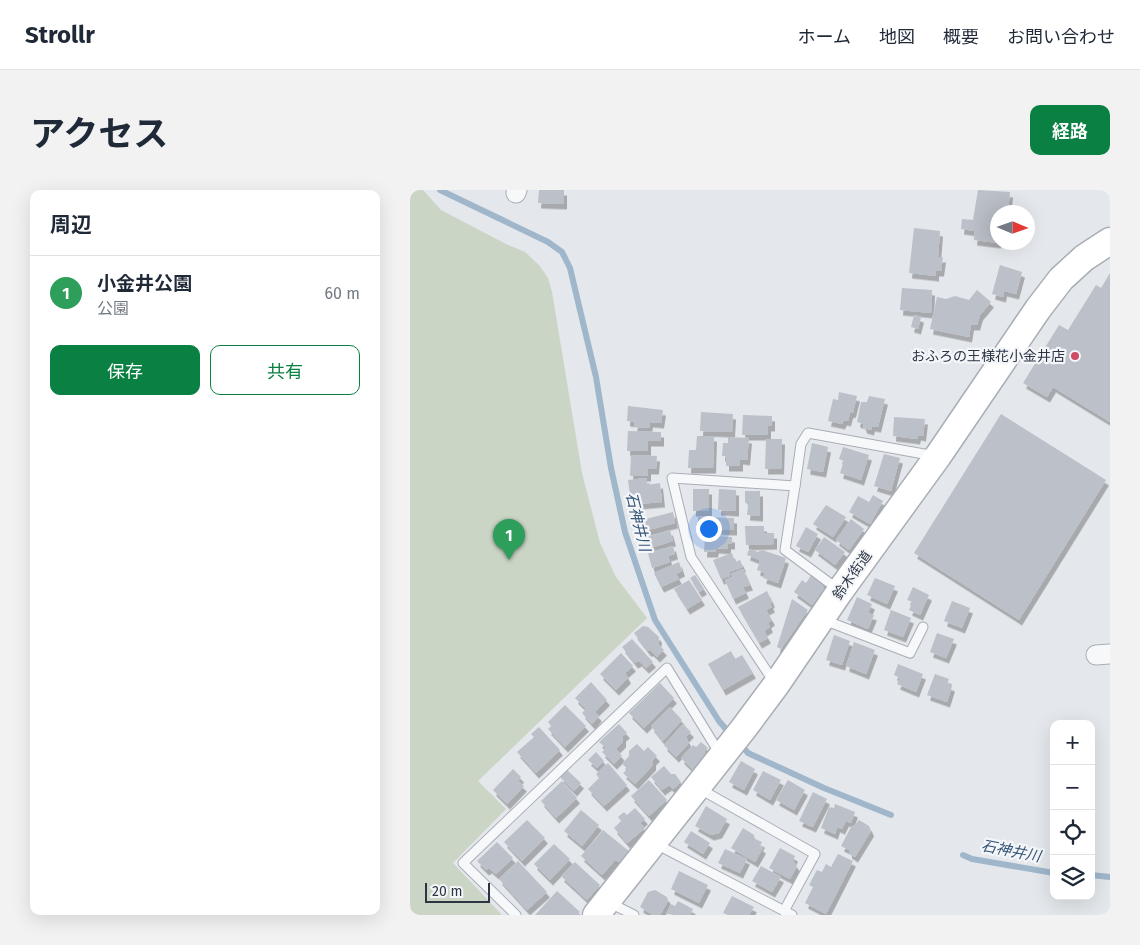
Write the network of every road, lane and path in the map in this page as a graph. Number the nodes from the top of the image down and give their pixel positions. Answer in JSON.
{"nodes":[{"id":1,"x":1110,"y":241,"type":"edge"},
{"id":2,"x":938,"y":456,"type":"junction"},
{"id":3,"x":794,"y":486,"type":"junction"},
{"id":4,"x":840,"y":591,"type":"junction"},
{"id":5,"x":821,"y":619,"type":"junction"},
{"id":6,"x":923,"y":627,"type":"dead end"},
{"id":7,"x":776,"y":684,"type":"junction"},
{"id":8,"x":724,"y":754,"type":"junction"},
{"id":9,"x":697,"y":788,"type":"junction"},
{"id":10,"x":654,"y":842,"type":"junction"},
{"id":11,"x":602,"y":908,"type":"edge"},
{"id":12,"x":788,"y":913,"type":"edge"},
{"id":13,"x":516,"y":915,"type":"edge"},
{"id":14,"x":634,"y":915,"type":"edge"}],
"edges":[{"from":1,"to":2,"type":"street","name":"鈴木街道"},
{"from":2,"to":3,"type":"lane"},
{"from":2,"to":4,"type":"street","name":"鈴木街道"},
{"from":3,"to":4,"type":"lane"},
{"from":3,"to":7,"type":"lane"},
{"from":4,"to":5,"type":"street","name":"鈴木街道"},
{"from":5,"to":6,"type":"lane"},
{"from":5,"to":7,"type":"street","name":"鈴木街道"},
{"from":7,"to":8,"type":"street","name":"鈴木街道"},
{"from":8,"to":9,"type":"street","name":"鈴木街道"},
{"from":8,"to":13,"type":"lane"},
{"from":9,"to":10,"type":"street","name":"鈴木街道"},
{"from":9,"to":12,"type":"lane"},
{"from":10,"to":11,"type":"street","name":"鈴木街道"},
{"from":10,"to":12,"type":"lane"},
{"from":11,"to":14,"type":"lane"}]}
